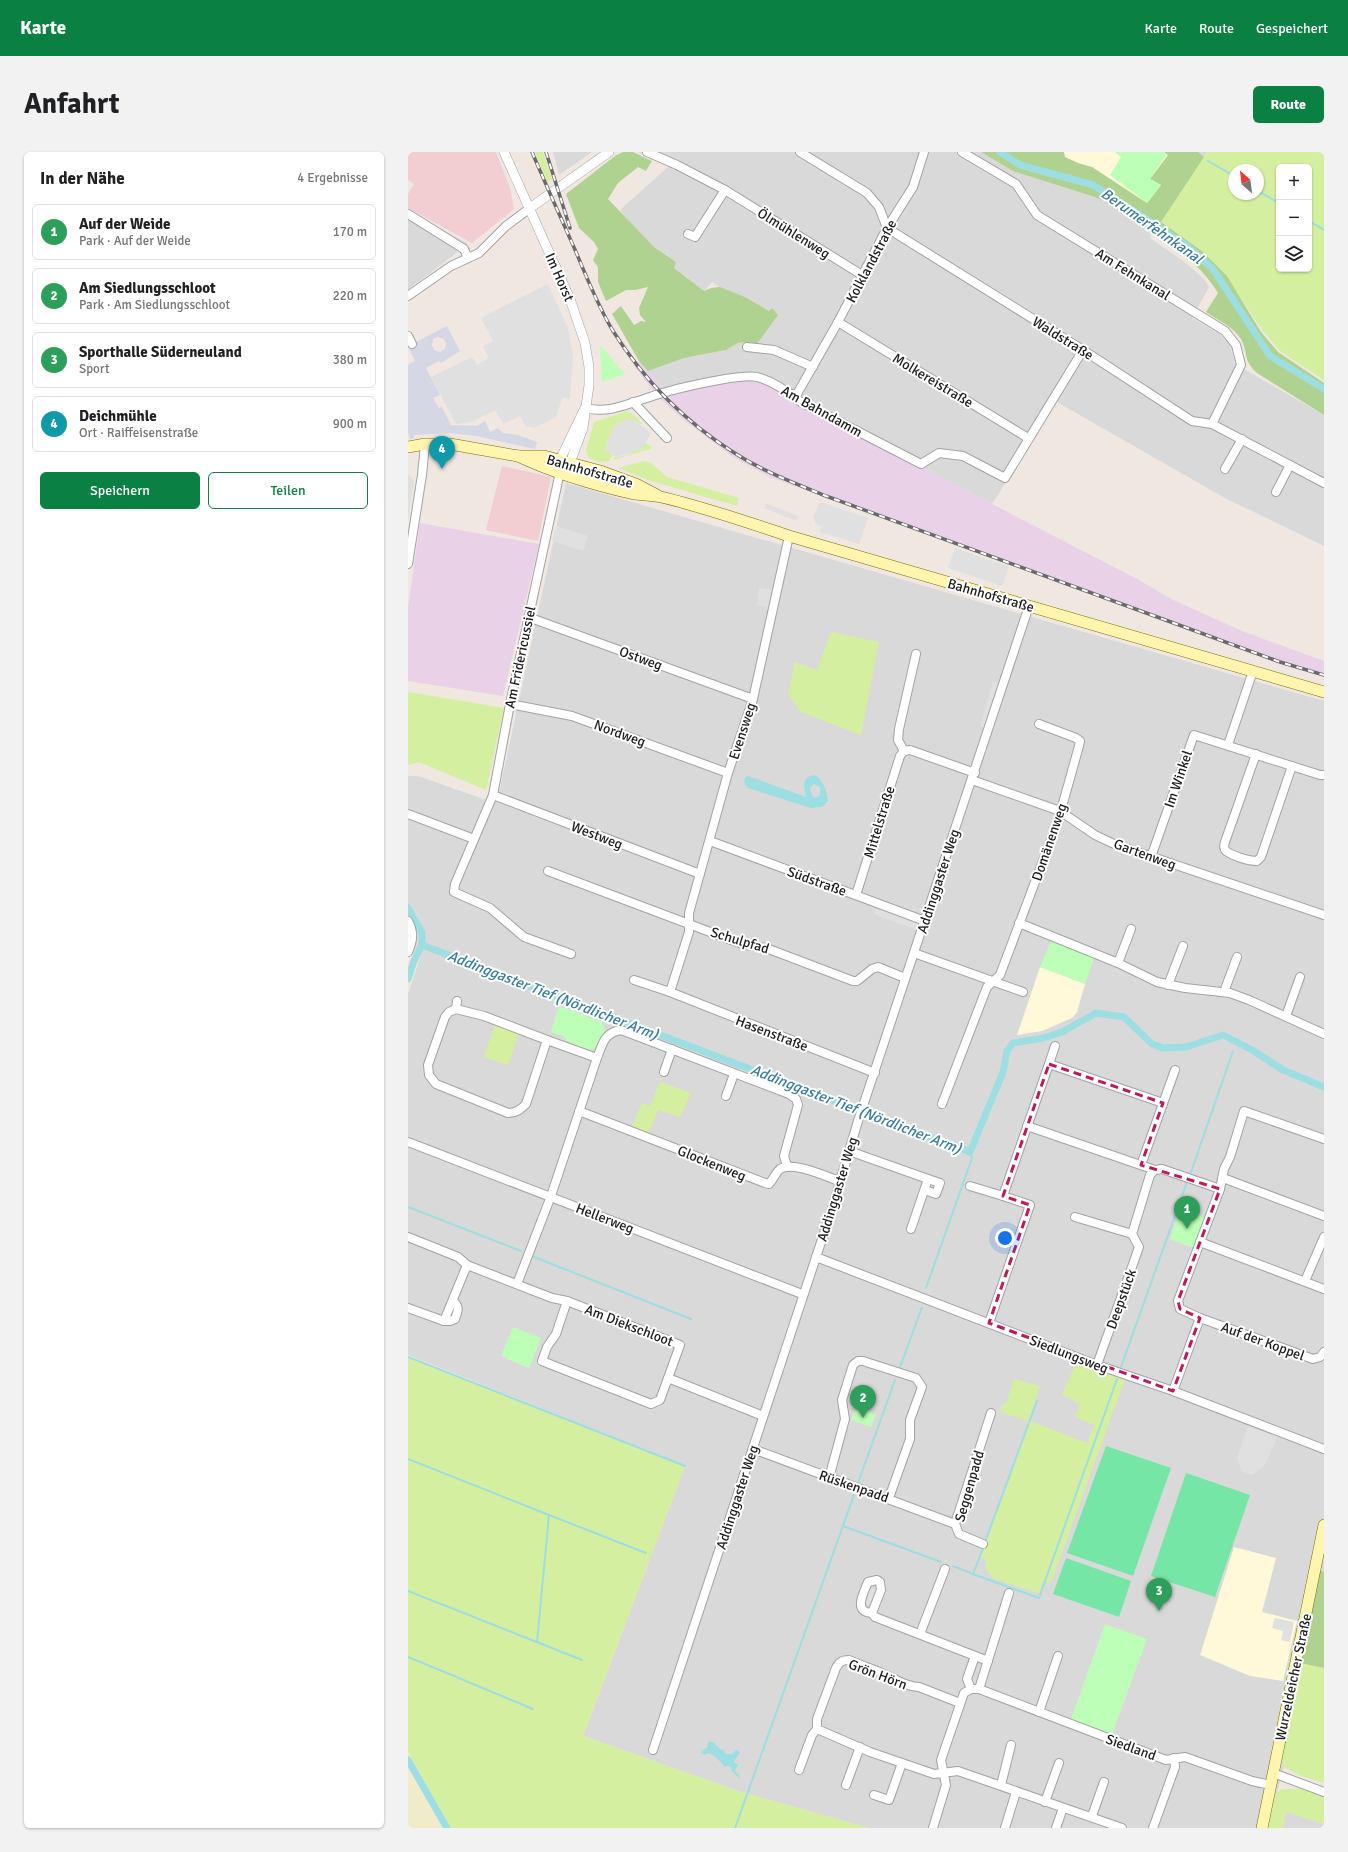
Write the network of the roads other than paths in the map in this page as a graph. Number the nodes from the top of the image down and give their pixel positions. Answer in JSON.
{"nodes":[{"id":1,"x":504,"y":152,"type":"edge"},
{"id":2,"x":609,"y":152,"type":"edge"},
{"id":3,"x":647,"y":152,"type":"edge"},
{"id":4,"x":800,"y":152,"type":"edge"},
{"id":5,"x":924,"y":152,"type":"edge"},
{"id":6,"x":962,"y":152,"type":"edge"},
{"id":7,"x":725,"y":190,"type":"junction"},
{"id":8,"x":530,"y":208,"type":"junction"},
{"id":9,"x":408,"y":214,"type":"edge"},
{"id":10,"x":888,"y":228,"type":"junction"},
{"id":11,"x":688,"y":234,"type":"dead end"},
{"id":12,"x":468,"y":258,"type":"junction"},
{"id":13,"x":862,"y":275,"type":"junction"},
{"id":14,"x":408,"y":296,"type":"edge"},
{"id":15,"x":838,"y":322,"type":"junction"},
{"id":16,"x":408,"y":336,"type":"edge"},
{"id":17,"x":412,"y":344,"type":"dead end"},
{"id":18,"x":747,"y":346,"type":"dead end"},
{"id":19,"x":1083,"y":350,"type":"junction"},
{"id":20,"x":813,"y":367,"type":"junction"},
{"id":21,"x":791,"y":394,"type":"junction"},
{"id":22,"x":633,"y":402,"type":"junction"},
{"id":23,"x":585,"y":408,"type":"junction"},
{"id":24,"x":1212,"y":424,"type":"junction"},
{"id":25,"x":667,"y":438,"type":"dead end"},
{"id":26,"x":1028,"y":438,"type":"junction"},
{"id":27,"x":1242,"y":439,"type":"junction"},
{"id":28,"x":425,"y":444,"type":"junction"},
{"id":29,"x":408,"y":447,"type":"edge"},
{"id":30,"x":518,"y":456,"type":"junction"},
{"id":31,"x":565,"y":461,"type":"junction"},
{"id":32,"x":1290,"y":465,"type":"junction"},
{"id":33,"x":1225,"y":469,"type":"dead end"},
{"id":34,"x":560,"y":472,"type":"junction"},
{"id":35,"x":1324,"y":483,"type":"edge"},
{"id":36,"x":1276,"y":492,"type":"dead end"},
{"id":37,"x":659,"y":497,"type":"junction"},
{"id":38,"x":789,"y":536,"type":"junction"},
{"id":39,"x":408,"y":564,"type":"edge"},
{"id":40,"x":1029,"y":606,"type":"junction"},
{"id":41,"x":528,"y":617,"type":"junction"},
{"id":42,"x":916,"y":654,"type":"dead end"},
{"id":43,"x":1253,"y":671,"type":"junction"},
{"id":44,"x":1324,"y":692,"type":"edge"},
{"id":45,"x":753,"y":699,"type":"junction"},
{"id":46,"x":510,"y":704,"type":"junction"},
{"id":47,"x":1039,"y":724,"type":"dead end"},
{"id":48,"x":1228,"y":745,"type":"junction"},
{"id":49,"x":904,"y":751,"type":"junction"},
{"id":50,"x":1256,"y":754,"type":"junction"},
{"id":51,"x":1292,"y":766,"type":"junction"},
{"id":52,"x":728,"y":773,"type":"junction"},
{"id":53,"x":1324,"y":775,"type":"edge"},
{"id":54,"x":974,"y":776,"type":"junction"},
{"id":55,"x":493,"y":796,"type":"junction"},
{"id":56,"x":1060,"y":811,"type":"junction"},
{"id":57,"x":408,"y":814,"type":"edge"},
{"id":58,"x":474,"y":839,"type":"junction"},
{"id":59,"x":710,"y":841,"type":"junction"},
{"id":60,"x":1151,"y":857,"type":"junction"},
{"id":61,"x":548,"y":872,"type":"dead end"},
{"id":62,"x":700,"y":874,"type":"junction"},
{"id":63,"x":856,"y":895,"type":"junction"},
{"id":64,"x":1324,"y":915,"type":"edge"},
{"id":65,"x":408,"y":921,"type":"edge"},
{"id":66,"x":925,"y":921,"type":"junction"},
{"id":67,"x":1019,"y":923,"type":"junction"},
{"id":68,"x":689,"y":924,"type":"junction"},
{"id":69,"x":1131,"y":929,"type":"dead end"},
{"id":70,"x":1183,"y":946,"type":"dead end"},
{"id":71,"x":408,"y":952,"type":"edge"},
{"id":72,"x":914,"y":953,"type":"junction"},
{"id":73,"x":571,"y":954,"type":"dead end"},
{"id":74,"x":1237,"y":957,"type":"dead end"},
{"id":75,"x":1118,"y":963,"type":"junction"},
{"id":76,"x":1300,"y":977,"type":"dead end"},
{"id":77,"x":905,"y":978,"type":"junction"},
{"id":78,"x":634,"y":980,"type":"dead end"},
{"id":79,"x":994,"y":981,"type":"junction"},
{"id":80,"x":1168,"y":985,"type":"junction"},
{"id":81,"x":670,"y":992,"type":"junction"},
{"id":82,"x":1023,"y":992,"type":"dead end"},
{"id":83,"x":1224,"y":992,"type":"junction"},
{"id":84,"x":1286,"y":1016,"type":"junction"},
{"id":85,"x":1324,"y":1034,"type":"edge"},
{"id":86,"x":547,"y":1040,"type":"junction"},
{"id":87,"x":1055,"y":1046,"type":"dead end"},
{"id":88,"x":672,"y":1050,"type":"junction"},
{"id":89,"x":597,"y":1058,"type":"junction"},
{"id":90,"x":1049,"y":1064,"type":"junction"},
{"id":91,"x":1175,"y":1070,"type":"dead end"},
{"id":92,"x":664,"y":1072,"type":"dead end"},
{"id":93,"x":875,"y":1073,"type":"junction"},
{"id":94,"x":734,"y":1074,"type":"junction"},
{"id":95,"x":726,"y":1096,"type":"dead end"},
{"id":96,"x":1163,"y":1103,"type":"junction"},
{"id":97,"x":942,"y":1104,"type":"dead end"},
{"id":98,"x":579,"y":1111,"type":"junction"},
{"id":99,"x":1027,"y":1126,"type":"junction"},
{"id":100,"x":1324,"y":1139,"type":"edge"},
{"id":101,"x":408,"y":1142,"type":"edge"},
{"id":102,"x":849,"y":1151,"type":"junction"},
{"id":103,"x":1141,"y":1165,"type":"junction"},
{"id":104,"x":787,"y":1166,"type":"junction"},
{"id":105,"x":1155,"y":1170,"type":"junction"},
{"id":106,"x":1223,"y":1178,"type":"junction"},
{"id":107,"x":928,"y":1179,"type":"junction"},
{"id":108,"x":840,"y":1181,"type":"junction"},
{"id":109,"x":970,"y":1186,"type":"dead end"},
{"id":110,"x":1220,"y":1188,"type":"junction"},
{"id":111,"x":925,"y":1190,"type":"junction"},
{"id":112,"x":551,"y":1196,"type":"junction"},
{"id":113,"x":1003,"y":1196,"type":"junction"},
{"id":114,"x":1324,"y":1216,"type":"edge"},
{"id":115,"x":1075,"y":1217,"type":"dead end"},
{"id":116,"x":910,"y":1229,"type":"dead end"},
{"id":117,"x":1132,"y":1234,"type":"junction"},
{"id":118,"x":408,"y":1237,"type":"edge"},
{"id":119,"x":1324,"y":1237,"type":"edge"},
{"id":120,"x":1200,"y":1242,"type":"junction"},
{"id":121,"x":816,"y":1257,"type":"junction"},
{"id":122,"x":467,"y":1265,"type":"junction"},
{"id":123,"x":1305,"y":1282,"type":"junction"},
{"id":124,"x":517,"y":1284,"type":"junction"},
{"id":125,"x":1324,"y":1289,"type":"edge"},
{"id":126,"x":802,"y":1294,"type":"junction"},
{"id":127,"x":564,"y":1300,"type":"junction"},
{"id":128,"x":408,"y":1308,"type":"edge"},
{"id":129,"x":1200,"y":1318,"type":"junction"},
{"id":130,"x":989,"y":1323,"type":"junction"},
{"id":131,"x":1324,"y":1352,"type":"edge"},
{"id":132,"x":1097,"y":1365,"type":"junction"},
{"id":133,"x":668,"y":1378,"type":"junction"},
{"id":134,"x":1173,"y":1391,"type":"junction"},
{"id":135,"x":991,"y":1413,"type":"dead end"},
{"id":136,"x":763,"y":1416,"type":"junction"},
{"id":137,"x":753,"y":1449,"type":"junction"},
{"id":138,"x":1324,"y":1449,"type":"edge"},
{"id":139,"x":829,"y":1478,"type":"junction"},
{"id":140,"x":889,"y":1498,"type":"junction"},
{"id":141,"x":955,"y":1524,"type":"junction"},
{"id":142,"x":1324,"y":1525,"type":"edge"},
{"id":143,"x":983,"y":1544,"type":"dead end"},
{"id":144,"x":945,"y":1569,"type":"dead end"},
{"id":145,"x":1009,"y":1593,"type":"dead end"},
{"id":146,"x":872,"y":1613,"type":"dead end"},
{"id":147,"x":920,"y":1634,"type":"junction"},
{"id":148,"x":975,"y":1656,"type":"junction"},
{"id":149,"x":1058,"y":1656,"type":"dead end"},
{"id":150,"x":988,"y":1661,"type":"junction"},
{"id":151,"x":975,"y":1689,"type":"junction"},
{"id":152,"x":960,"y":1703,"type":"junction"},
{"id":153,"x":1039,"y":1712,"type":"junction"},
{"id":154,"x":817,"y":1729,"type":"junction"},
{"id":155,"x":1011,"y":1745,"type":"dead end"},
{"id":156,"x":860,"y":1747,"type":"junction"},
{"id":157,"x":653,"y":1750,"type":"dead end"},
{"id":158,"x":1174,"y":1758,"type":"junction"},
{"id":159,"x":902,"y":1763,"type":"junction"},
{"id":160,"x":1059,"y":1763,"type":"dead end"},
{"id":161,"x":799,"y":1770,"type":"dead end"},
{"id":162,"x":945,"y":1772,"type":"junction"},
{"id":163,"x":1273,"y":1772,"type":"junction"},
{"id":164,"x":1104,"y":1782,"type":"dead end"},
{"id":165,"x":846,"y":1785,"type":"dead end"},
{"id":166,"x":1001,"y":1785,"type":"junction"},
{"id":167,"x":1271,"y":1785,"type":"junction"},
{"id":168,"x":1016,"y":1792,"type":"junction"},
{"id":169,"x":1324,"y":1792,"type":"edge"},
{"id":170,"x":874,"y":1795,"type":"dead end"},
{"id":171,"x":1045,"y":1802,"type":"junction"},
{"id":172,"x":1063,"y":1808,"type":"junction"},
{"id":173,"x":1092,"y":1816,"type":"junction"},
{"id":174,"x":1110,"y":1827,"type":"edge"},
{"id":175,"x":933,"y":1828,"type":"edge"},
{"id":176,"x":1005,"y":1828,"type":"edge"},
{"id":177,"x":1056,"y":1828,"type":"edge"},
{"id":178,"x":1122,"y":1828,"type":"edge"},
{"id":179,"x":1153,"y":1828,"type":"edge"},
{"id":180,"x":1262,"y":1828,"type":"edge"}],
"edges":[{"from":1,"to":8,"type":"street","name":"Im Horst"},
{"from":2,"to":8,"type":"street"},
{"from":3,"to":7,"type":"street","name":"Ölmühlenweg"},
{"from":4,"to":10,"type":"street"},
{"from":5,"to":10,"type":"street","name":"Kolklandstraße"},
{"from":6,"to":24,"type":"street","name":"Am Fehnkanal"},
{"from":7,"to":11,"type":"street"},
{"from":7,"to":13,"type":"street","name":"Ölmühlenweg"},
{"from":8,"to":12,"type":"street"},
{"from":8,"to":23,"type":"street","name":"Im Horst"},
{"from":9,"to":12,"type":"street"},
{"from":10,"to":13,"type":"street","name":"Kolklandstraße"},
{"from":10,"to":19,"type":"street","name":"Waldstraße"},
{"from":12,"to":14,"type":"street"},
{"from":13,"to":15,"type":"street","name":"Kolklandstraße"},
{"from":15,"to":20,"type":"street","name":"Kolklandstraße"},
{"from":15,"to":26,"type":"street","name":"Molkereistraße"},
{"from":16,"to":17,"type":"street"},
{"from":18,"to":20,"type":"street"},
{"from":19,"to":24,"type":"street","name":"Waldstraße"},
{"from":19,"to":26,"type":"street"},
{"from":20,"to":21,"type":"street","name":"Kolklandstraße"},
{"from":21,"to":22,"type":"street","name":"Am Bahndamm"},
{"from":21,"to":26,"type":"street","name":"Am Bahndamm"},
{"from":22,"to":23,"type":"street","name":"Am Bahndamm"},
{"from":22,"to":25,"type":"street"},
{"from":23,"to":31,"type":"street","name":"Im Horst"},
{"from":24,"to":27,"type":"street","name":"Waldstraße"},
{"from":27,"to":32,"type":"street","name":"Waldstraße"},
{"from":27,"to":33,"type":"street"},
{"from":28,"to":29,"type":"main road","name":"Bahnhofstraße"},
{"from":28,"to":30,"type":"main road","name":"Bahnhofstraße"},
{"from":28,"to":39,"type":"street"},
{"from":30,"to":31,"type":"main road","name":"Bahnhofstraße"},
{"from":30,"to":34,"type":"main road","name":"Bahnhofstraße"},
{"from":31,"to":34,"type":"street","name":"Im Horst"},
{"from":31,"to":37,"type":"main road","name":"Bahnhofstraße"},
{"from":32,"to":35,"type":"street","name":"Waldstraße"},
{"from":32,"to":36,"type":"street"},
{"from":34,"to":37,"type":"main road","name":"Bahnhofstraße"},
{"from":34,"to":41,"type":"street","name":"Am Fridericussiel"},
{"from":37,"to":38,"type":"main road","name":"Bahnhofstraße"},
{"from":38,"to":40,"type":"main road","name":"Bahnhofstraße"},
{"from":38,"to":45,"type":"street","name":"Evensweg"},
{"from":40,"to":43,"type":"main road","name":"Bahnhofstraße"},
{"from":40,"to":54,"type":"street","name":"Addinggaster Weg"},
{"from":41,"to":45,"type":"street","name":"Ostweg"},
{"from":41,"to":46,"type":"street","name":"Am Fridericussiel"},
{"from":42,"to":49,"type":"street"},
{"from":43,"to":44,"type":"main road","name":"Bahnhofstraße"},
{"from":43,"to":48,"type":"street"},
{"from":45,"to":52,"type":"street","name":"Evensweg"},
{"from":46,"to":52,"type":"street","name":"Nordweg"},
{"from":46,"to":55,"type":"street","name":"Am Fridericussiel"},
{"from":47,"to":56,"type":"street","name":"Domänenweg"},
{"from":48,"to":50,"type":"street"},
{"from":48,"to":60,"type":"street","name":"Im Winkel"},
{"from":49,"to":54,"type":"street"},
{"from":49,"to":63,"type":"street","name":"Mittelstraße"},
{"from":50,"to":51,"type":"street"},
{"from":50,"to":51,"type":"street"},
{"from":51,"to":53,"type":"street"},
{"from":52,"to":59,"type":"street","name":"Evensweg"},
{"from":54,"to":56,"type":"street","name":"Gartenweg"},
{"from":54,"to":66,"type":"street","name":"Addinggaster Weg"},
{"from":55,"to":58,"type":"street","name":"Am Fridericussiel"},
{"from":55,"to":62,"type":"street","name":"Westweg"},
{"from":56,"to":60,"type":"street","name":"Gartenweg"},
{"from":56,"to":67,"type":"street","name":"Domänenweg"},
{"from":57,"to":58,"type":"street"},
{"from":58,"to":73,"type":"street","name":"Am Fridericussiel"},
{"from":59,"to":62,"type":"street","name":"Evensweg"},
{"from":59,"to":63,"type":"street","name":"Südstraße"},
{"from":60,"to":64,"type":"street","name":"Gartenweg"},
{"from":61,"to":68,"type":"street","name":"Schulpfad"},
{"from":62,"to":68,"type":"street","name":"Evensweg"},
{"from":63,"to":66,"type":"street","name":"Südstraße"},
{"from":65,"to":71,"type":"street"},
{"from":66,"to":72,"type":"street","name":"Addinggaster Weg"},
{"from":67,"to":75,"type":"street"},
{"from":67,"to":79,"type":"street","name":"Domänenweg"},
{"from":68,"to":77,"type":"street","name":"Schulpfad"},
{"from":68,"to":81,"type":"street"},
{"from":69,"to":75,"type":"street"},
{"from":70,"to":80,"type":"street"},
{"from":72,"to":77,"type":"street","name":"Addinggaster Weg"},
{"from":72,"to":79,"type":"street"},
{"from":74,"to":83,"type":"street"},
{"from":75,"to":80,"type":"street"},
{"from":76,"to":84,"type":"street"},
{"from":77,"to":93,"type":"street","name":"Addinggaster Weg"},
{"from":78,"to":81,"type":"street","name":"Hasenstraße"},
{"from":79,"to":82,"type":"street"},
{"from":79,"to":97,"type":"street","name":"Domänenweg"},
{"from":80,"to":83,"type":"street"},
{"from":81,"to":93,"type":"street","name":"Hasenstraße"},
{"from":83,"to":84,"type":"street"},
{"from":84,"to":85,"type":"street"},
{"from":86,"to":86,"type":"street"},
{"from":86,"to":89,"type":"street"},
{"from":87,"to":90,"type":"street"},
{"from":88,"to":89,"type":"street"},
{"from":88,"to":92,"type":"street"},
{"from":88,"to":94,"type":"street"},
{"from":89,"to":98,"type":"street"},
{"from":90,"to":96,"type":"street"},
{"from":90,"to":99,"type":"street"},
{"from":91,"to":96,"type":"street"},
{"from":93,"to":102,"type":"street","name":"Addinggaster Weg"},
{"from":94,"to":95,"type":"street"},
{"from":94,"to":104,"type":"street"},
{"from":96,"to":103,"type":"street"},
{"from":98,"to":104,"type":"street","name":"Glockenweg"},
{"from":98,"to":112,"type":"street"},
{"from":99,"to":103,"type":"street"},
{"from":99,"to":113,"type":"street"},
{"from":100,"to":106,"type":"street"},
{"from":101,"to":112,"type":"street","name":"Hellerweg"},
{"from":102,"to":107,"type":"street"},
{"from":102,"to":108,"type":"street","name":"Addinggaster Weg"},
{"from":103,"to":105,"type":"street"},
{"from":104,"to":108,"type":"street"},
{"from":105,"to":110,"type":"street"},
{"from":105,"to":117,"type":"street"},
{"from":106,"to":110,"type":"street"},
{"from":106,"to":114,"type":"street"},
{"from":107,"to":111,"type":"street"},
{"from":107,"to":111,"type":"street"},
{"from":108,"to":121,"type":"street","name":"Addinggaster Weg"},
{"from":109,"to":113,"type":"street"},
{"from":110,"to":120,"type":"street"},
{"from":111,"to":116,"type":"street"},
{"from":112,"to":124,"type":"street"},
{"from":112,"to":126,"type":"street","name":"Hellerweg"},
{"from":113,"to":130,"type":"street"},
{"from":115,"to":117,"type":"street"},
{"from":117,"to":132,"type":"street","name":"Deepstück"},
{"from":118,"to":122,"type":"street","name":"Am Diekschloot"},
{"from":119,"to":123,"type":"street"},
{"from":120,"to":123,"type":"street"},
{"from":120,"to":129,"type":"street"},
{"from":121,"to":126,"type":"street","name":"Addinggaster Weg"},
{"from":121,"to":130,"type":"street","name":"Siedlungsweg"},
{"from":122,"to":124,"type":"street","name":"Am Diekschloot"},
{"from":122,"to":128,"type":"street"},
{"from":123,"to":125,"type":"street"},
{"from":124,"to":127,"type":"street","name":"Am Diekschloot"},
{"from":126,"to":136,"type":"street","name":"Addinggaster Weg"},
{"from":127,"to":133,"type":"street","name":"Am Diekschloot"},
{"from":127,"to":133,"type":"street"},
{"from":129,"to":131,"type":"street","name":"Auf der Koppel"},
{"from":129,"to":134,"type":"street"},
{"from":130,"to":132,"type":"street","name":"Siedlungsweg"},
{"from":132,"to":134,"type":"street","name":"Siedlungsweg"},
{"from":133,"to":136,"type":"street"},
{"from":134,"to":138,"type":"street","name":"Siedlungsweg"},
{"from":135,"to":141,"type":"street","name":"Seggenpadd"},
{"from":136,"to":137,"type":"street","name":"Addinggaster Weg"},
{"from":137,"to":139,"type":"street","name":"Rüskenpadd"},
{"from":137,"to":157,"type":"street","name":"Addinggaster Weg"},
{"from":139,"to":140,"type":"street","name":"Rüskenpadd"},
{"from":139,"to":140,"type":"street"},
{"from":140,"to":141,"type":"street","name":"Rüskenpadd"},
{"from":141,"to":143,"type":"street","name":"Seggenpadd"},
{"from":142,"to":163,"type":"main road","name":"Wurzeldeicher Straße"},
{"from":144,"to":147,"type":"street"},
{"from":145,"to":150,"type":"street"},
{"from":146,"to":147,"type":"street"},
{"from":147,"to":148,"type":"street"},
{"from":148,"to":150,"type":"street"},
{"from":148,"to":151,"type":"street"},
{"from":149,"to":153,"type":"street"},
{"from":150,"to":151,"type":"street"},
{"from":151,"to":152,"type":"street"},
{"from":151,"to":153,"type":"street","name":"Siedland"},
{"from":152,"to":154,"type":"street","name":"Grön Hörn"},
{"from":152,"to":162,"type":"street"},
{"from":153,"to":158,"type":"street","name":"Siedland"},
{"from":154,"to":156,"type":"street"},
{"from":154,"to":161,"type":"street","name":"Grön Hörn"},
{"from":155,"to":166,"type":"street"},
{"from":156,"to":159,"type":"street"},
{"from":156,"to":165,"type":"street"},
{"from":158,"to":167,"type":"street","name":"Siedland"},
{"from":158,"to":179,"type":"street"},
{"from":159,"to":162,"type":"street"},
{"from":159,"to":170,"type":"street"},
{"from":160,"to":171,"type":"street"},
{"from":162,"to":166,"type":"street"},
{"from":162,"to":175,"type":"street"},
{"from":163,"to":167,"type":"main road","name":"Wurzeldeicher Straße"},
{"from":163,"to":169,"type":"street"},
{"from":164,"to":173,"type":"street"},
{"from":166,"to":168,"type":"street"},
{"from":167,"to":180,"type":"main road","name":"Wurzeldeicher Straße"},
{"from":168,"to":171,"type":"street"},
{"from":168,"to":176,"type":"street"},
{"from":171,"to":172,"type":"street"},
{"from":172,"to":173,"type":"street"},
{"from":172,"to":177,"type":"street"},
{"from":173,"to":174,"type":"street"},
{"from":174,"to":178,"type":"street"}]}
